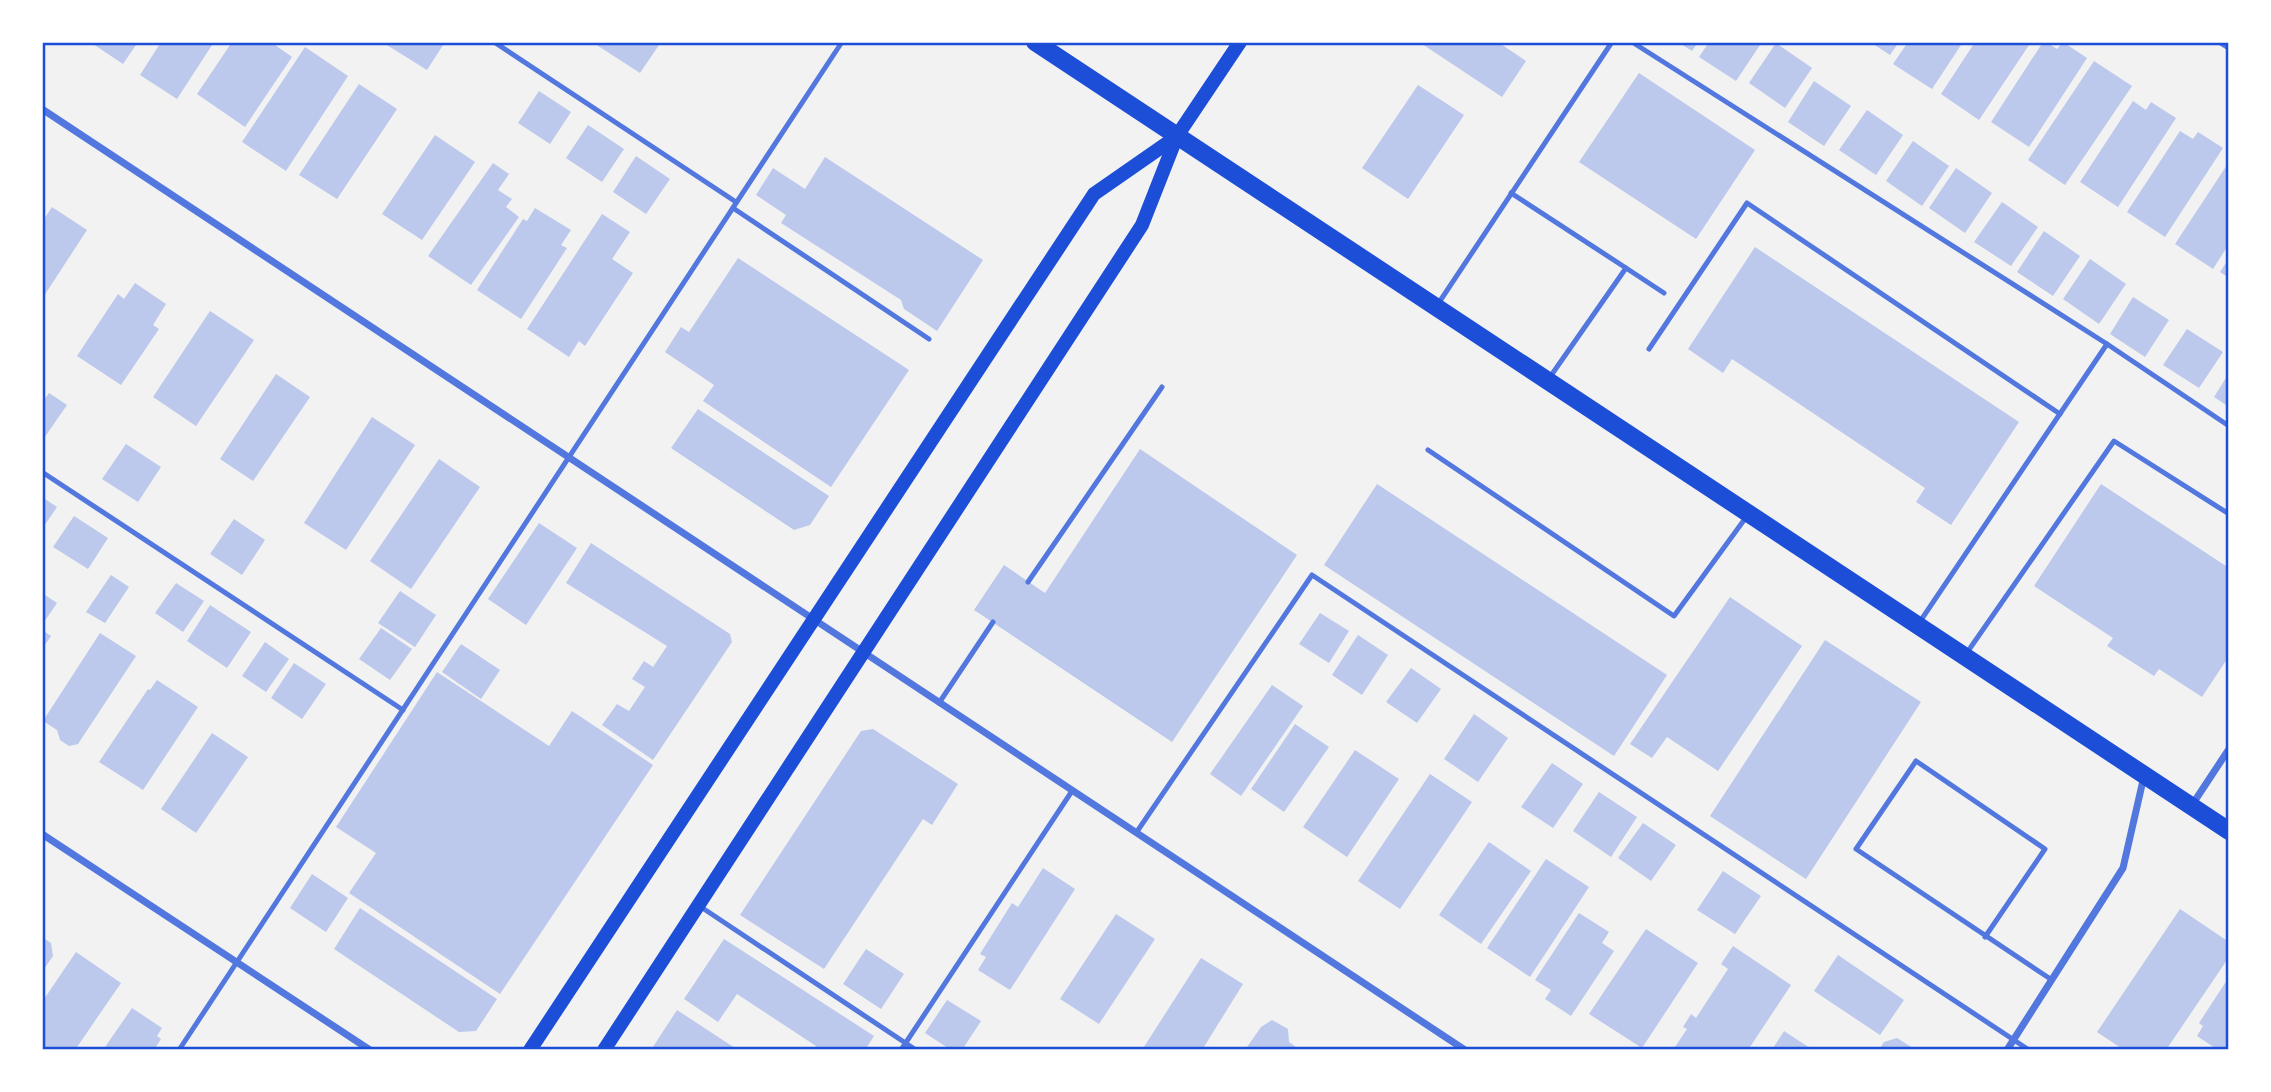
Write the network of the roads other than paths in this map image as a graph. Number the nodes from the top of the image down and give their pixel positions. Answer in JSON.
{"nodes":[{"id":1,"x":494,"y":42,"type":"edge"},
{"id":2,"x":842,"y":42,"type":"edge"},
{"id":3,"x":1035,"y":42,"type":"edge"},
{"id":4,"x":1240,"y":42,"type":"edge"},
{"id":5,"x":1612,"y":42,"type":"edge"},
{"id":6,"x":1632,"y":42,"type":"edge"},
{"id":7,"x":2221,"y":42,"type":"edge"},
{"id":8,"x":2229,"y":47,"type":"edge"},
{"id":9,"x":42,"y":108,"type":"edge"},
{"id":10,"x":1177,"y":136,"type":"junction"},
{"id":11,"x":1511,"y":193,"type":"junction"},
{"id":12,"x":735,"y":205,"type":"junction"},
{"id":13,"x":1626,"y":268,"type":"junction"},
{"id":14,"x":1664,"y":293,"type":"dead end"},
{"id":15,"x":1436,"y":307,"type":"junction"},
{"id":16,"x":929,"y":339,"type":"dead end"},
{"id":17,"x":2107,"y":344,"type":"junction"},
{"id":18,"x":1649,"y":349,"type":"dead end"},
{"id":19,"x":1548,"y":380,"type":"junction"},
{"id":20,"x":1162,"y":387,"type":"dead end"},
{"id":21,"x":2060,"y":414,"type":"junction"},
{"id":22,"x":2229,"y":426,"type":"edge"},
{"id":23,"x":1428,"y":450,"type":"dead end"},
{"id":24,"x":569,"y":458,"type":"junction"},
{"id":25,"x":42,"y":472,"type":"edge"},
{"id":26,"x":1749,"y":514,"type":"junction"},
{"id":27,"x":2229,"y":514,"type":"edge"},
{"id":28,"x":1028,"y":582,"type":"dead end"},
{"id":29,"x":814,"y":619,"type":"junction"},
{"id":30,"x":993,"y":622,"type":"dead end"},
{"id":31,"x":1918,"y":625,"type":"junction"},
{"id":32,"x":863,"y":652,"type":"junction"},
{"id":33,"x":1965,"y":656,"type":"junction"},
{"id":34,"x":939,"y":703,"type":"junction"},
{"id":35,"x":403,"y":710,"type":"junction"},
{"id":36,"x":2229,"y":749,"type":"edge"},
{"id":37,"x":2144,"y":775,"type":"junction"},
{"id":38,"x":1072,"y":790,"type":"junction"},
{"id":39,"x":2191,"y":806,"type":"junction"},
{"id":40,"x":2229,"y":831,"type":"edge"},
{"id":41,"x":1136,"y":833,"type":"junction"},
{"id":42,"x":42,"y":834,"type":"edge"},
{"id":43,"x":698,"y":905,"type":"junction"},
{"id":44,"x":1985,"y":937,"type":"junction"},
{"id":45,"x":237,"y":961,"type":"junction"},
{"id":46,"x":2052,"y":980,"type":"junction"},
{"id":47,"x":2014,"y":1040,"type":"junction"},
{"id":48,"x":905,"y":1043,"type":"junction"},
{"id":49,"x":179,"y":1050,"type":"edge"},
{"id":50,"x":370,"y":1050,"type":"edge"},
{"id":51,"x":530,"y":1050,"type":"edge"},
{"id":52,"x":604,"y":1050,"type":"edge"},
{"id":53,"x":901,"y":1050,"type":"edge"},
{"id":54,"x":916,"y":1050,"type":"edge"},
{"id":55,"x":1465,"y":1050,"type":"edge"},
{"id":56,"x":2007,"y":1050,"type":"edge"},
{"id":57,"x":2029,"y":1050,"type":"edge"}],
"edges":[{"from":1,"to":12,"type":"lane"},
{"from":2,"to":12,"type":"lane"},
{"from":3,"to":10,"type":"main road"},
{"from":4,"to":10,"type":"main road"},
{"from":5,"to":11,"type":"lane"},
{"from":6,"to":17,"type":"lane"},
{"from":7,"to":8,"type":"street"},
{"from":9,"to":24,"type":"street"},
{"from":10,"to":15,"type":"main road"},
{"from":10,"to":29,"type":"main road"},
{"from":10,"to":32,"type":"main road"},
{"from":11,"to":13,"type":"lane"},
{"from":11,"to":15,"type":"lane"},
{"from":12,"to":16,"type":"lane"},
{"from":12,"to":24,"type":"lane"},
{"from":13,"to":14,"type":"lane"},
{"from":13,"to":19,"type":"lane"},
{"from":15,"to":19,"type":"main road"},
{"from":17,"to":21,"type":"lane"},
{"from":17,"to":22,"type":"lane"},
{"from":18,"to":21,"type":"lane"},
{"from":19,"to":26,"type":"main road"},
{"from":20,"to":28,"type":"lane"},
{"from":21,"to":31,"type":"lane"},
{"from":23,"to":26,"type":"lane"},
{"from":24,"to":29,"type":"street"},
{"from":24,"to":35,"type":"lane"},
{"from":25,"to":35,"type":"lane"},
{"from":26,"to":31,"type":"main road"},
{"from":27,"to":33,"type":"lane"},
{"from":29,"to":32,"type":"street"},
{"from":29,"to":51,"type":"main road"},
{"from":30,"to":34,"type":"lane"},
{"from":31,"to":33,"type":"main road"},
{"from":32,"to":34,"type":"street"},
{"from":32,"to":43,"type":"main road"},
{"from":33,"to":37,"type":"main road"},
{"from":34,"to":38,"type":"street"},
{"from":35,"to":45,"type":"lane"},
{"from":36,"to":39,"type":"street"},
{"from":37,"to":39,"type":"main road"},
{"from":37,"to":46,"type":"street"},
{"from":38,"to":41,"type":"street"},
{"from":38,"to":48,"type":"lane"},
{"from":39,"to":40,"type":"main road"},
{"from":41,"to":47,"type":"lane"},
{"from":41,"to":55,"type":"street"},
{"from":42,"to":45,"type":"street"},
{"from":43,"to":48,"type":"lane"},
{"from":43,"to":52,"type":"main road"},
{"from":44,"to":44,"type":"lane"},
{"from":44,"to":46,"type":"lane"},
{"from":45,"to":49,"type":"lane"},
{"from":45,"to":50,"type":"street"},
{"from":46,"to":47,"type":"street"},
{"from":47,"to":56,"type":"street"},
{"from":47,"to":57,"type":"lane"},
{"from":48,"to":53,"type":"lane"},
{"from":48,"to":54,"type":"lane"}]}
